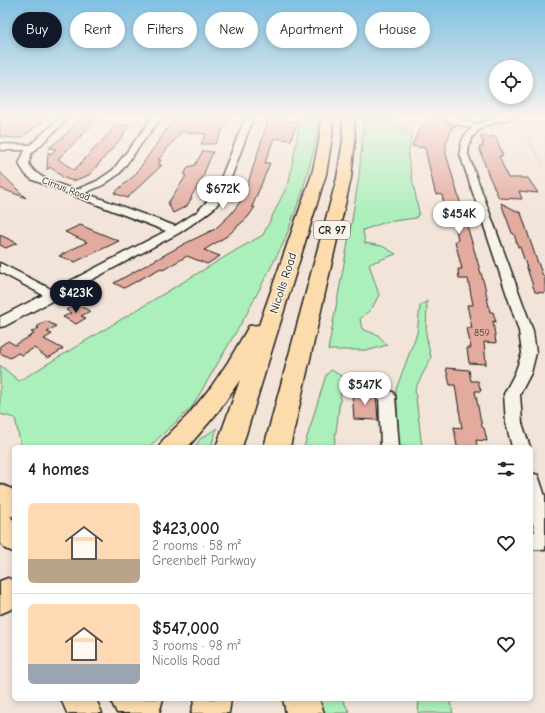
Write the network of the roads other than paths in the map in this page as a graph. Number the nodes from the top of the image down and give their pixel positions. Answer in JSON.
{"nodes":[{"id":1,"x":31,"y":149,"type":"edge"},
{"id":2,"x":133,"y":149,"type":"edge"},
{"id":3,"x":237,"y":149,"type":"edge"},
{"id":4,"x":324,"y":149,"type":"edge"},
{"id":5,"x":348,"y":149,"type":"edge"},
{"id":6,"x":463,"y":149,"type":"edge"},
{"id":7,"x":77,"y":193,"type":"junction"},
{"id":8,"x":174,"y":230,"type":"junction"},
{"id":9,"x":293,"y":254,"type":"junction"},
{"id":10,"x":0,"y":267,"type":"edge"},
{"id":11,"x":53,"y":294,"type":"junction"},
{"id":12,"x":0,"y":323,"type":"edge"},
{"id":13,"x":290,"y":396,"type":"junction"},
{"id":14,"x":387,"y":396,"type":"dead end"},
{"id":15,"x":174,"y":445,"type":"edge"},
{"id":16,"x":230,"y":445,"type":"edge"},
{"id":17,"x":278,"y":445,"type":"edge"},
{"id":18,"x":288,"y":445,"type":"edge"},
{"id":19,"x":390,"y":445,"type":"edge"},
{"id":20,"x":520,"y":445,"type":"edge"},
{"id":21,"x":533,"y":487,"type":"edge"},
{"id":22,"x":0,"y":496,"type":"edge"},
{"id":23,"x":12,"y":505,"type":"edge"},
{"id":24,"x":0,"y":521,"type":"edge"},
{"id":25,"x":545,"y":532,"type":"edge"},
{"id":26,"x":12,"y":538,"type":"edge"},
{"id":27,"x":533,"y":540,"type":"edge"},
{"id":28,"x":545,"y":541,"type":"edge"},
{"id":29,"x":78,"y":701,"type":"edge"},
{"id":30,"x":127,"y":701,"type":"edge"},
{"id":31,"x":144,"y":701,"type":"edge"},
{"id":32,"x":213,"y":701,"type":"edge"},
{"id":33,"x":302,"y":701,"type":"edge"},
{"id":34,"x":86,"y":713,"type":"edge"},
{"id":35,"x":136,"y":713,"type":"edge"},
{"id":36,"x":140,"y":713,"type":"edge"},
{"id":37,"x":210,"y":713,"type":"edge"},
{"id":38,"x":305,"y":713,"type":"edge"}],
"edges":[{"from":1,"to":7,"type":"street","name":"Cirrus Road"},
{"from":2,"to":7,"type":"street"},
{"from":3,"to":8,"type":"street"},
{"from":4,"to":9,"type":"highway","name":"Nicolls Road","number":"CR 97"},
{"from":5,"to":13,"type":"highway","number":"CR 97"},
{"from":6,"to":20,"type":"street"},
{"from":7,"to":8,"type":"street","name":"Cirrus Road"},
{"from":8,"to":11,"type":"street"},
{"from":9,"to":15,"type":"highway"},
{"from":9,"to":16,"type":"highway","name":"Nicolls Road","number":"CR 97"},
{"from":10,"to":11,"type":"street"},
{"from":11,"to":12,"type":"street"},
{"from":13,"to":17,"type":"highway","number":"CR 97"},
{"from":13,"to":18,"type":"highway"},
{"from":14,"to":19,"type":"street"},
{"from":21,"to":25,"type":"street"},
{"from":22,"to":23,"type":"highway"},
{"from":24,"to":26,"type":"main road"},
{"from":27,"to":28,"type":"street"},
{"from":29,"to":34,"type":"main road"},
{"from":30,"to":35,"type":"main road"},
{"from":31,"to":36,"type":"highway"},
{"from":32,"to":37,"type":"highway"},
{"from":33,"to":38,"type":"highway"}]}
